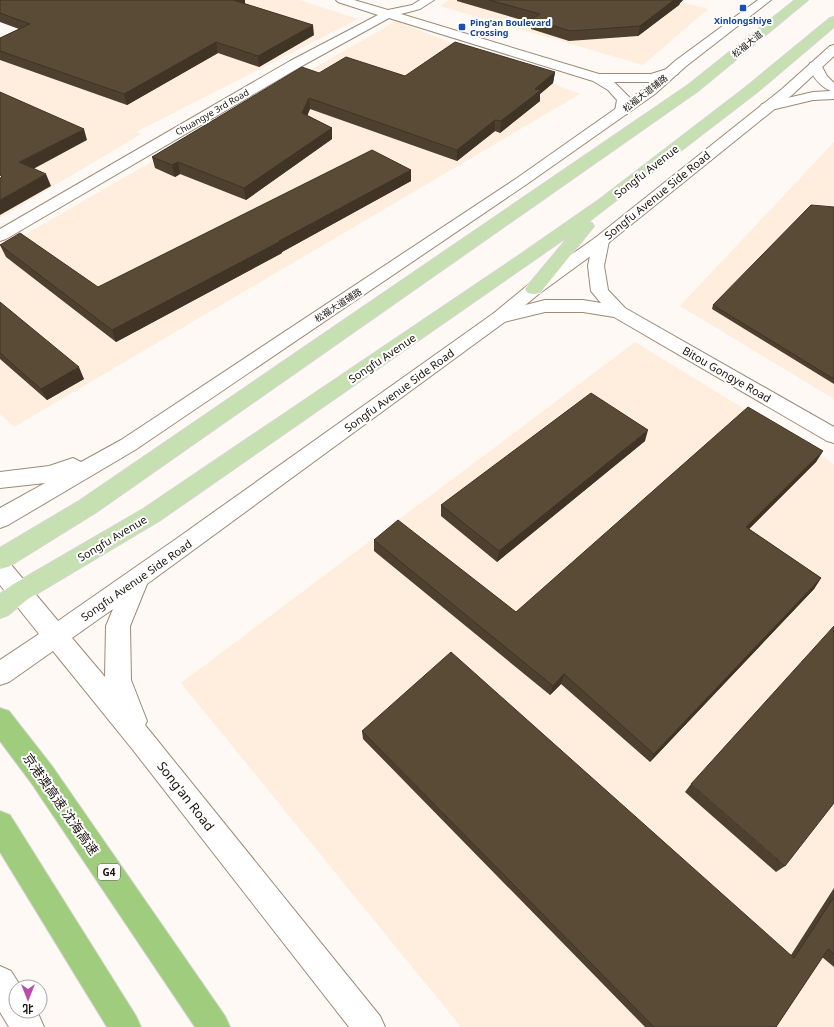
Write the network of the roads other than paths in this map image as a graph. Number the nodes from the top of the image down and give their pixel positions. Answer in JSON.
{"nodes":[{"id":1,"x":342,"y":0,"type":"edge"},
{"id":2,"x":428,"y":0,"type":"edge"},
{"id":3,"x":764,"y":0,"type":"edge"},
{"id":4,"x":802,"y":0,"type":"edge"},
{"id":5,"x":388,"y":14,"type":"junction"},
{"id":6,"x":834,"y":22,"type":"edge"},
{"id":7,"x":834,"y":50,"type":"edge"},
{"id":8,"x":815,"y":66,"type":"junction"},
{"id":9,"x":673,"y":71,"type":"junction"},
{"id":10,"x":598,"y":78,"type":"junction"},
{"id":11,"x":834,"y":88,"type":"edge"},
{"id":12,"x":834,"y":96,"type":"edge"},
{"id":13,"x":767,"y":107,"type":"junction"},
{"id":14,"x":622,"y":111,"type":"junction"},
{"id":15,"x":522,"y":181,"type":"junction"},
{"id":16,"x":606,"y":202,"type":"junction"},
{"id":17,"x":498,"y":224,"type":"junction"},
{"id":18,"x":0,"y":236,"type":"edge"},
{"id":19,"x":601,"y":241,"type":"junction"},
{"id":20,"x":418,"y":267,"type":"junction"},
{"id":21,"x":534,"y":289,"type":"junction"},
{"id":22,"x":619,"y":312,"type":"junction"},
{"id":23,"x":500,"y":317,"type":"junction"},
{"id":24,"x":332,"y":337,"type":"junction"},
{"id":25,"x":281,"y":341,"type":"junction"},
{"id":26,"x":834,"y":436,"type":"edge"},
{"id":27,"x":128,"y":445,"type":"junction"},
{"id":28,"x":0,"y":480,"type":"edge"},
{"id":29,"x":0,"y":519,"type":"edge"},
{"id":30,"x":0,"y":560,"type":"edge"},
{"id":31,"x":0,"y":568,"type":"edge"},
{"id":32,"x":138,"y":577,"type":"junction"},
{"id":33,"x":10,"y":600,"type":"edge"},
{"id":34,"x":57,"y":636,"type":"junction"},
{"id":35,"x":0,"y":674,"type":"edge"},
{"id":36,"x":0,"y":720,"type":"edge"},
{"id":37,"x":142,"y":741,"type":"junction"},
{"id":38,"x":0,"y":825,"type":"edge"},
{"id":39,"x":0,"y":982,"type":"edge"},
{"id":40,"x":8,"y":995,"type":"edge"},
{"id":41,"x":125,"y":1027,"type":"edge"},
{"id":42,"x":214,"y":1027,"type":"edge"},
{"id":43,"x":369,"y":1027,"type":"edge"}],
"edges":[{"from":1,"to":5,"type":"main road"},
{"from":2,"to":5,"type":"main road","name":"Chuangye 3rd Road"},
{"from":3,"to":9,"type":"main road","name":"松福大道辅路"},
{"from":4,"to":17,"type":"main road","name":"松福大道"},
{"from":5,"to":10,"type":"main road"},
{"from":5,"to":18,"type":"main road","name":"Chuangye 3rd Road"},
{"from":6,"to":16,"type":"main road"},
{"from":7,"to":8,"type":"main road"},
{"from":8,"to":11,"type":"main road"},
{"from":8,"to":13,"type":"main road","name":"Songfu Avenue Side Road"},
{"from":9,"to":10,"type":"main road"},
{"from":9,"to":14,"type":"main road","name":"松福大道辅路"},
{"from":10,"to":14,"type":"main road"},
{"from":12,"to":13,"type":"main road"},
{"from":13,"to":19,"type":"main road","name":"Songfu Avenue Side Road"},
{"from":14,"to":15,"type":"main road","name":"松福大道辅路"},
{"from":15,"to":20,"type":"main road","name":"松福大道辅路"},
{"from":15,"to":25,"type":"main road","name":"松福大道辅路"},
{"from":16,"to":21,"type":"main road"},
{"from":16,"to":33,"type":"main road","name":"Songfu Avenue"},
{"from":17,"to":20,"type":"main road","name":"松福大道辅路"},
{"from":17,"to":24,"type":"main road"},
{"from":19,"to":21,"type":"main road","name":"Songfu Avenue Side Road"},
{"from":19,"to":22,"type":"main road"},
{"from":20,"to":24,"type":"main road","name":"松福大道辅路"},
{"from":20,"to":25,"type":"main road","name":"松福大道辅路"},
{"from":21,"to":23,"type":"main road","name":"Songfu Avenue Side Road"},
{"from":22,"to":23,"type":"main road"},
{"from":22,"to":26,"type":"main road","name":"Bitou Gongye Road"},
{"from":23,"to":32,"type":"main road","name":"Songfu Avenue Side Road"},
{"from":24,"to":30,"type":"main road"},
{"from":25,"to":27,"type":"main road"},
{"from":27,"to":28,"type":"main road"},
{"from":27,"to":29,"type":"main road"},
{"from":31,"to":33,"type":"main road","name":"Song'an Road"},
{"from":32,"to":34,"type":"main road","name":"Songfu Avenue Side Road"},
{"from":32,"to":37,"type":"main road"},
{"from":33,"to":34,"type":"main road","name":"Song'an Road"},
{"from":34,"to":35,"type":"main road","name":"Songfu Avenue Side Road"},
{"from":34,"to":37,"type":"main road","name":"Song'an Road"},
{"from":36,"to":42,"type":"highway","name":"京港澳高速 沈海高速","number":"G4"},
{"from":37,"to":43,"type":"main road","name":"Song'an Road"},
{"from":38,"to":41,"type":"highway"},
{"from":39,"to":40,"type":"main road"}]}
